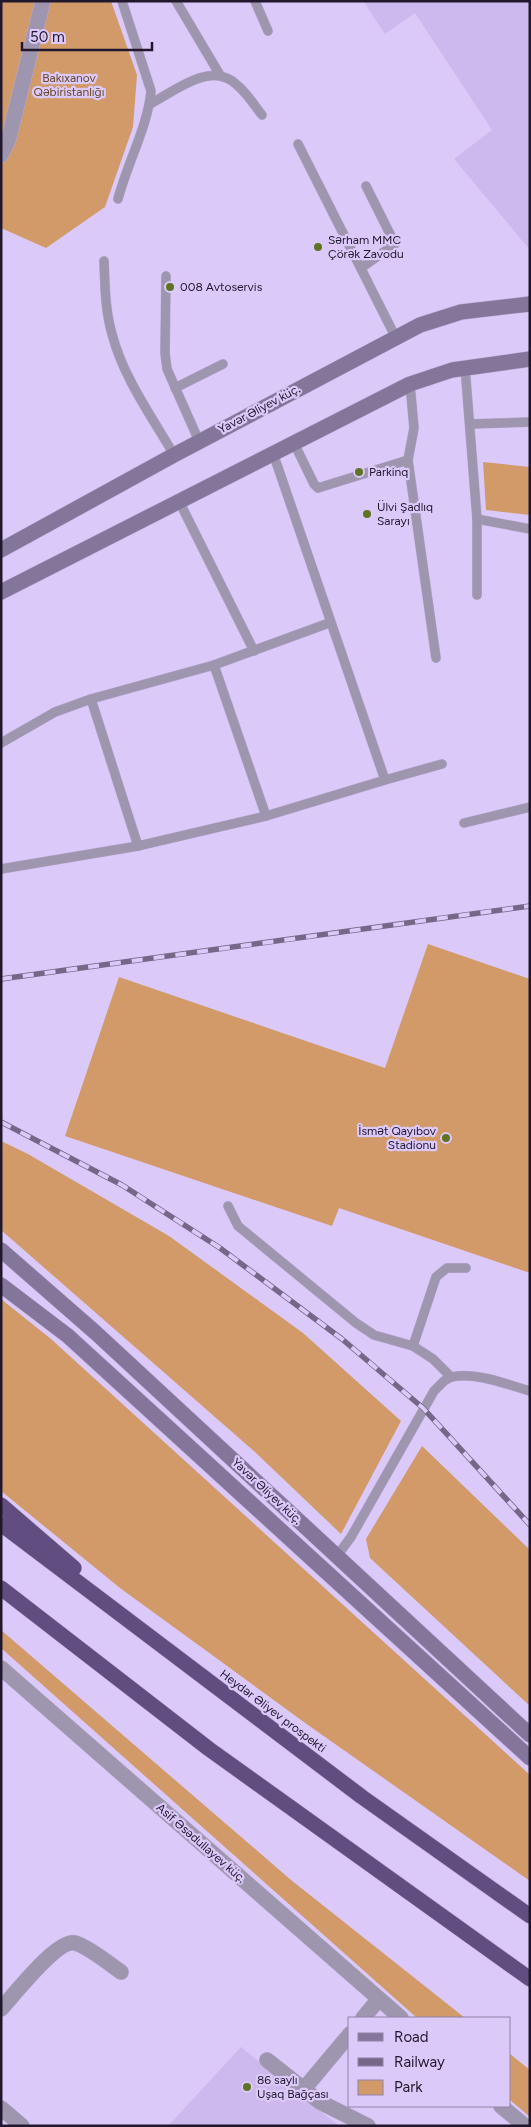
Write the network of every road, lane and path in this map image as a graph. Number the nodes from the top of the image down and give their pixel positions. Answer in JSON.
{"nodes":[{"id":1,"x":43,"y":1,"type":"edge"},
{"id":2,"x":122,"y":1,"type":"edge"},
{"id":3,"x":176,"y":1,"type":"edge"},
{"id":4,"x":255,"y":1,"type":"edge"},
{"id":5,"x":268,"y":31,"type":"dead end"},
{"id":6,"x":220,"y":75,"type":"junction"},
{"id":7,"x":150,"y":104,"type":"junction"},
{"id":8,"x":262,"y":114,"type":"dead end"},
{"id":9,"x":298,"y":144,"type":"dead end"},
{"id":10,"x":1,"y":155,"type":"edge"},
{"id":11,"x":366,"y":186,"type":"dead end"},
{"id":12,"x":118,"y":199,"type":"dead end"},
{"id":13,"x":104,"y":261,"type":"dead end"},
{"id":14,"x":361,"y":268,"type":"junction"},
{"id":15,"x":166,"y":276,"type":"dead end"},
{"id":16,"x":530,"y":304,"type":"edge"},
{"id":17,"x":396,"y":338,"type":"junction"},
{"id":18,"x":530,"y":359,"type":"edge"},
{"id":19,"x":224,"y":364,"type":"dead end"},
{"id":20,"x":465,"y":367,"type":"junction"},
{"id":21,"x":410,"y":384,"type":"junction"},
{"id":22,"x":175,"y":388,"type":"junction"},
{"id":23,"x":530,"y":422,"type":"edge"},
{"id":24,"x":470,"y":424,"type":"junction"},
{"id":25,"x":199,"y":441,"type":"junction"},
{"id":26,"x":294,"y":443,"type":"junction"},
{"id":27,"x":273,"y":453,"type":"junction"},
{"id":28,"x":174,"y":455,"type":"junction"},
{"id":29,"x":408,"y":460,"type":"junction"},
{"id":30,"x":179,"y":501,"type":"junction"},
{"id":31,"x":477,"y":519,"type":"junction"},
{"id":32,"x":530,"y":529,"type":"edge"},
{"id":33,"x":1,"y":550,"type":"edge"},
{"id":34,"x":1,"y":592,"type":"edge"},
{"id":35,"x":478,"y":595,"type":"dead end"},
{"id":36,"x":329,"y":623,"type":"junction"},
{"id":37,"x":254,"y":651,"type":"junction"},
{"id":38,"x":436,"y":658,"type":"dead end"},
{"id":39,"x":214,"y":665,"type":"junction"},
{"id":40,"x":91,"y":699,"type":"junction"},
{"id":41,"x":1,"y":743,"type":"edge"},
{"id":42,"x":442,"y":764,"type":"dead end"},
{"id":43,"x":385,"y":780,"type":"junction"},
{"id":44,"x":530,"y":807,"type":"edge"},
{"id":45,"x":266,"y":816,"type":"junction"},
{"id":46,"x":464,"y":823,"type":"dead end"},
{"id":47,"x":138,"y":846,"type":"junction"},
{"id":48,"x":1,"y":868,"type":"edge"},
{"id":49,"x":228,"y":1206,"type":"dead end"},
{"id":50,"x":1,"y":1250,"type":"edge"},
{"id":51,"x":466,"y":1268,"type":"dead end"},
{"id":52,"x":1,"y":1285,"type":"edge"},
{"id":53,"x":414,"y":1346,"type":"junction"},
{"id":54,"x":451,"y":1376,"type":"junction"},
{"id":55,"x":530,"y":1391,"type":"edge"},
{"id":56,"x":1,"y":1505,"type":"edge"},
{"id":57,"x":1,"y":1524,"type":"edge"},
{"id":58,"x":337,"y":1556,"type":"junction"},
{"id":59,"x":1,"y":1588,"type":"edge"},
{"id":60,"x":179,"y":1659,"type":"junction"},
{"id":61,"x":1,"y":1668,"type":"edge"},
{"id":62,"x":530,"y":1734,"type":"edge"},
{"id":63,"x":530,"y":1758,"type":"edge"},
{"id":64,"x":529,"y":1916,"type":"edge"},
{"id":65,"x":121,"y":1972,"type":"dead end"},
{"id":66,"x":530,"y":1979,"type":"edge"},
{"id":67,"x":379,"y":1999,"type":"junction"},
{"id":68,"x":1,"y":2009,"type":"edge"},
{"id":69,"x":364,"y":2017,"type":"edge"},
{"id":70,"x":400,"y":2017,"type":"edge"},
{"id":71,"x":348,"y":2036,"type":"edge"},
{"id":72,"x":267,"y":2060,"type":"dead end"},
{"id":73,"x":303,"y":2090,"type":"junction"},
{"id":74,"x":502,"y":2107,"type":"edge"},
{"id":75,"x":1,"y":2108,"type":"edge"},
{"id":76,"x":359,"y":2124,"type":"edge"},
{"id":77,"x":22,"y":2126,"type":"edge"},
{"id":78,"x":525,"y":2126,"type":"edge"}],
"edges":[{"from":1,"to":10,"type":"street"},
{"from":2,"to":7,"type":"lane"},
{"from":3,"to":6,"type":"lane"},
{"from":4,"to":5,"type":"lane"},
{"from":6,"to":7,"type":"lane"},
{"from":6,"to":8,"type":"lane"},
{"from":7,"to":12,"type":"lane"},
{"from":9,"to":14,"type":"lane"},
{"from":11,"to":14,"type":"lane"},
{"from":13,"to":28,"type":"lane"},
{"from":14,"to":17,"type":"lane"},
{"from":15,"to":22,"type":"lane"},
{"from":16,"to":17,"type":"main road","name":"Yavər Əliyev küç."},
{"from":17,"to":25,"type":"main road","name":"Yavər Əliyev küç."},
{"from":18,"to":20,"type":"main road"},
{"from":19,"to":22,"type":"lane"},
{"from":20,"to":21,"type":"main road"},
{"from":20,"to":24,"type":"lane"},
{"from":21,"to":26,"type":"main road"},
{"from":21,"to":29,"type":"lane"},
{"from":22,"to":25,"type":"lane"},
{"from":23,"to":24,"type":"lane"},
{"from":24,"to":31,"type":"lane"},
{"from":25,"to":28,"type":"main road","name":"Yavər Əliyev küç."},
{"from":26,"to":27,"type":"main road"},
{"from":26,"to":29,"type":"lane"},
{"from":27,"to":30,"type":"main road"},
{"from":27,"to":36,"type":"lane"},
{"from":28,"to":33,"type":"main road","name":"Yavər Əliyev küç."},
{"from":29,"to":38,"type":"lane"},
{"from":30,"to":34,"type":"main road"},
{"from":30,"to":37,"type":"lane"},
{"from":31,"to":32,"type":"lane"},
{"from":31,"to":35,"type":"lane"},
{"from":36,"to":37,"type":"lane"},
{"from":36,"to":43,"type":"lane"},
{"from":37,"to":39,"type":"lane"},
{"from":39,"to":40,"type":"lane"},
{"from":39,"to":45,"type":"lane"},
{"from":40,"to":41,"type":"lane"},
{"from":40,"to":47,"type":"lane"},
{"from":42,"to":43,"type":"lane"},
{"from":43,"to":45,"type":"lane"},
{"from":44,"to":46,"type":"lane"},
{"from":45,"to":47,"type":"lane"},
{"from":47,"to":48,"type":"lane"},
{"from":49,"to":53,"type":"lane"},
{"from":50,"to":58,"type":"main road","name":"Yavər Əliyev küç."},
{"from":51,"to":53,"type":"lane"},
{"from":52,"to":63,"type":"main road","name":"Yavər Əliyev küç."},
{"from":53,"to":54,"type":"lane"},
{"from":54,"to":55,"type":"lane"},
{"from":54,"to":58,"type":"lane"},
{"from":56,"to":60,"type":"highway"},
{"from":57,"to":60,"type":"highway","name":"Heydər Əliyev prospekti"},
{"from":58,"to":62,"type":"main road","name":"Yavər Əliyev küç."},
{"from":59,"to":66,"type":"highway"},
{"from":60,"to":64,"type":"highway","name":"Heydər Əliyev prospekti"},
{"from":61,"to":67,"type":"street","name":"Asif Əsədullayev küç."},
{"from":65,"to":68,"type":"street"},
{"from":67,"to":69,"type":"street"},
{"from":67,"to":70,"type":"street","name":"Asif Əsədullayev küç."},
{"from":71,"to":73,"type":"street"},
{"from":72,"to":73,"type":"street"},
{"from":73,"to":76,"type":"street"},
{"from":74,"to":78,"type":"street"},
{"from":75,"to":77,"type":"street"}]}
